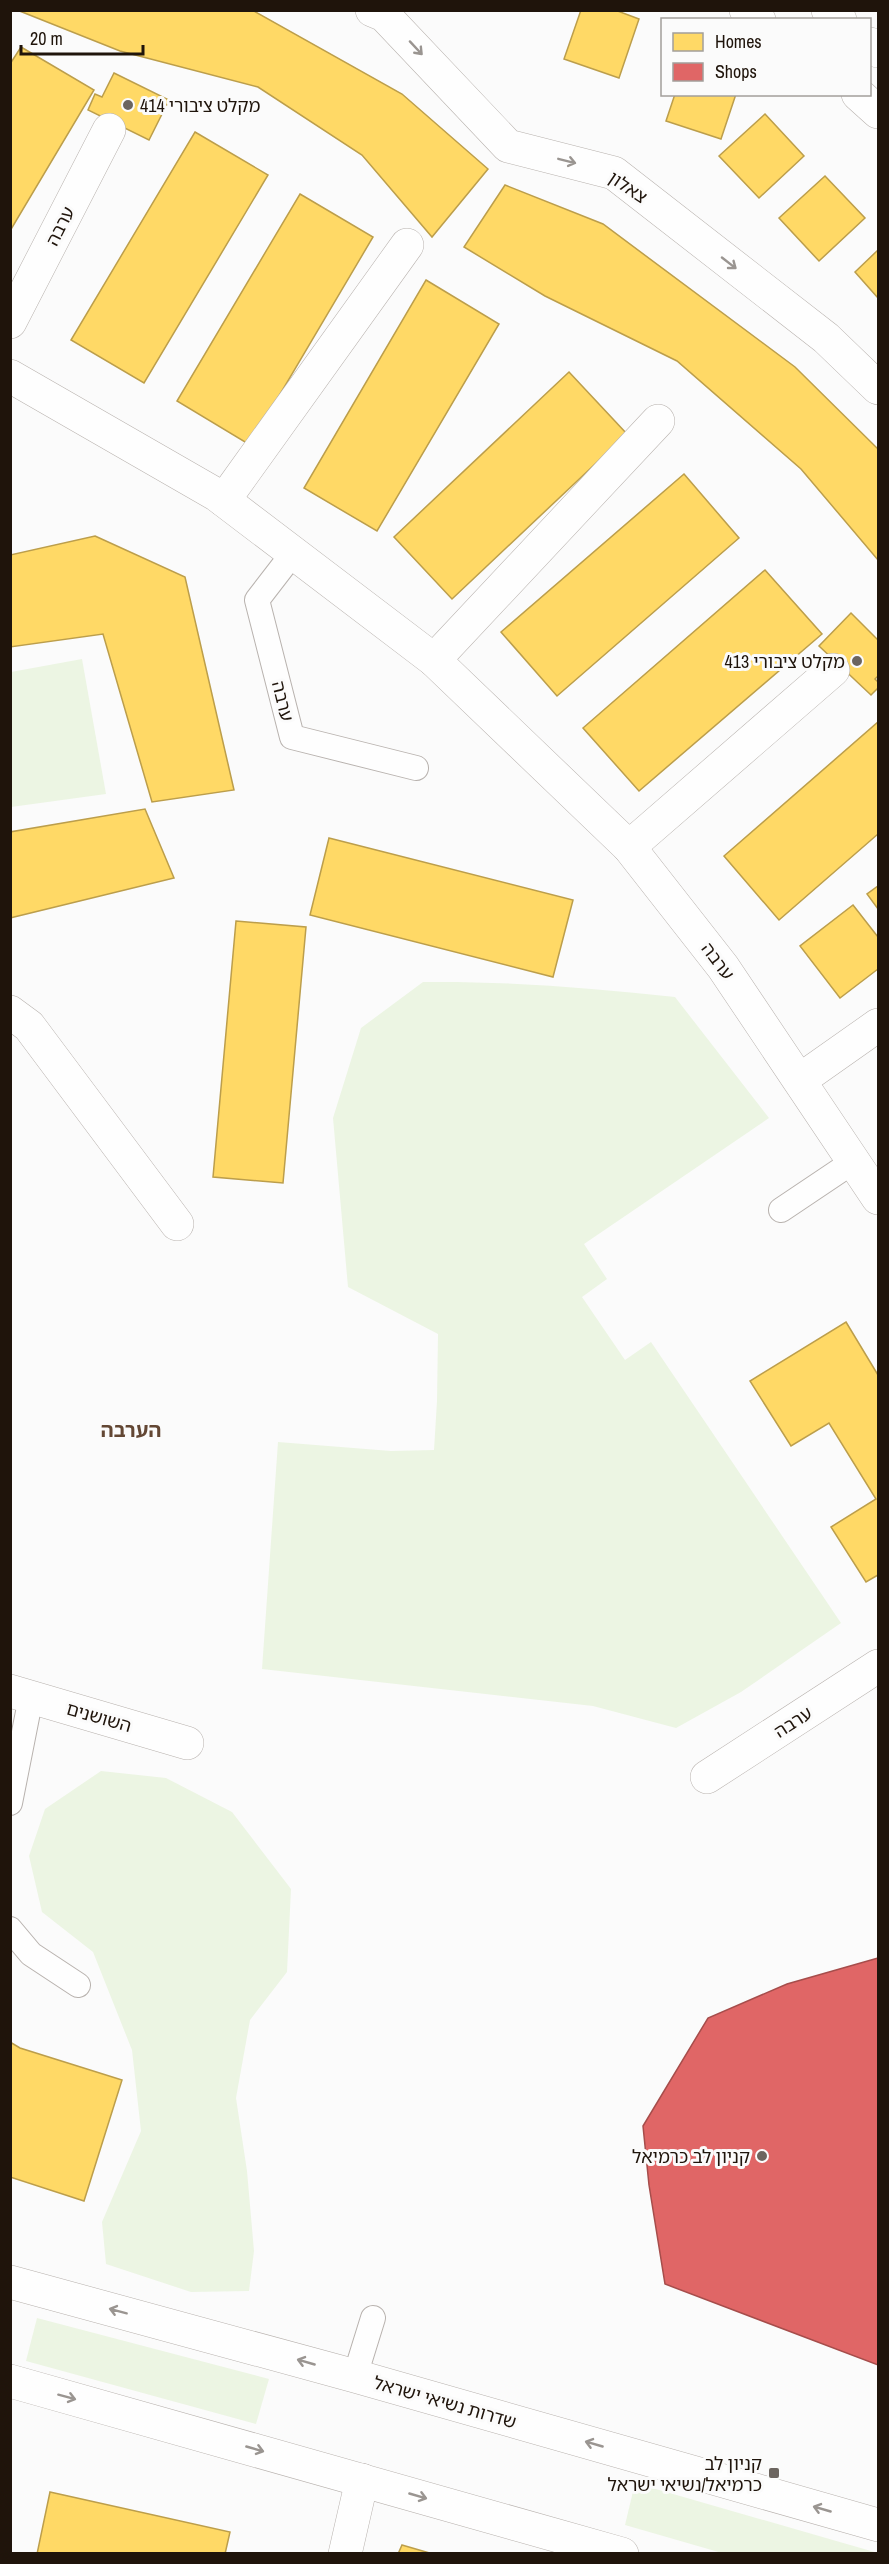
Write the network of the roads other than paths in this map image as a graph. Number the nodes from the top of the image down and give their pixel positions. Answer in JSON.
{"nodes":[{"id":1,"x":372,"y":10,"type":"edge"},
{"id":2,"x":860,"y":96,"type":"edge"},
{"id":3,"x":879,"y":112,"type":"edge"},
{"id":4,"x":109,"y":130,"type":"dead end"},
{"id":5,"x":407,"y":245,"type":"dead end"},
{"id":6,"x":10,"y":322,"type":"edge"},
{"id":7,"x":10,"y":376,"type":"edge"},
{"id":8,"x":879,"y":388,"type":"edge"},
{"id":9,"x":658,"y":421,"type":"dead end"},
{"id":10,"x":224,"y":500,"type":"junction"},
{"id":11,"x":294,"y":552,"type":"junction"},
{"id":12,"x":434,"y":660,"type":"junction"},
{"id":13,"x":833,"y":670,"type":"dead end"},
{"id":14,"x":416,"y":768,"type":"dead end"},
{"id":15,"x":629,"y":847,"type":"junction"},
{"id":16,"x":10,"y":1012,"type":"edge"},
{"id":17,"x":879,"y":1025,"type":"edge"},
{"id":18,"x":800,"y":1080,"type":"junction"},
{"id":19,"x":855,"y":1161,"type":"junction"},
{"id":20,"x":879,"y":1198,"type":"edge"},
{"id":21,"x":782,"y":1210,"type":"dead end"},
{"id":22,"x":177,"y":1224,"type":"dead end"},
{"id":23,"x":879,"y":1666,"type":"edge"},
{"id":24,"x":21,"y":1694,"type":"edge"},
{"id":25,"x":187,"y":1743,"type":"dead end"},
{"id":26,"x":707,"y":1777,"type":"dead end"},
{"id":27,"x":10,"y":1803,"type":"edge"},
{"id":28,"x":10,"y":1929,"type":"edge"},
{"id":29,"x":78,"y":1985,"type":"dead end"},
{"id":30,"x":10,"y":2282,"type":"edge"},
{"id":31,"x":373,"y":2318,"type":"dead end"},
{"id":32,"x":356,"y":2376,"type":"junction"},
{"id":33,"x":10,"y":2381,"type":"edge"},
{"id":34,"x":362,"y":2480,"type":"junction"},
{"id":35,"x":879,"y":2525,"type":"edge"},
{"id":36,"x":345,"y":2553,"type":"edge"},
{"id":37,"x":622,"y":2553,"type":"edge"}],
"edges":[{"from":1,"to":8,"type":"street","name":"צאלון","one_way":true},
{"from":2,"to":3,"type":"street"},
{"from":4,"to":6,"type":"street","name":"ערבה"},
{"from":5,"to":10,"type":"street"},
{"from":7,"to":10,"type":"street","name":"ערבה"},
{"from":9,"to":12,"type":"street"},
{"from":10,"to":11,"type":"street","name":"ערבה"},
{"from":11,"to":12,"type":"street","name":"ערבה"},
{"from":11,"to":14,"type":"lane","name":"ערבה"},
{"from":12,"to":15,"type":"street","name":"ערבה"},
{"from":13,"to":15,"type":"street"},
{"from":15,"to":18,"type":"street","name":"ערבה"},
{"from":16,"to":22,"type":"street"},
{"from":17,"to":18,"type":"street"},
{"from":18,"to":19,"type":"street","name":"ערבה"},
{"from":19,"to":20,"type":"street","name":"ערבה"},
{"from":19,"to":21,"type":"lane"},
{"from":23,"to":26,"type":"street","name":"ערבה"},
{"from":24,"to":25,"type":"street","name":"השושנים"},
{"from":24,"to":27,"type":"lane"},
{"from":28,"to":29,"type":"lane"},
{"from":32,"to":30,"type":"street","name":"שדרות נשיאי ישראל","one_way":true},
{"from":31,"to":32,"type":"lane"},
{"from":35,"to":32,"type":"street","name":"שדרות נשיאי ישראל","one_way":true},
{"from":33,"to":34,"type":"street","one_way":true},
{"from":34,"to":36,"type":"street"},
{"from":34,"to":37,"type":"street","one_way":true}]}
